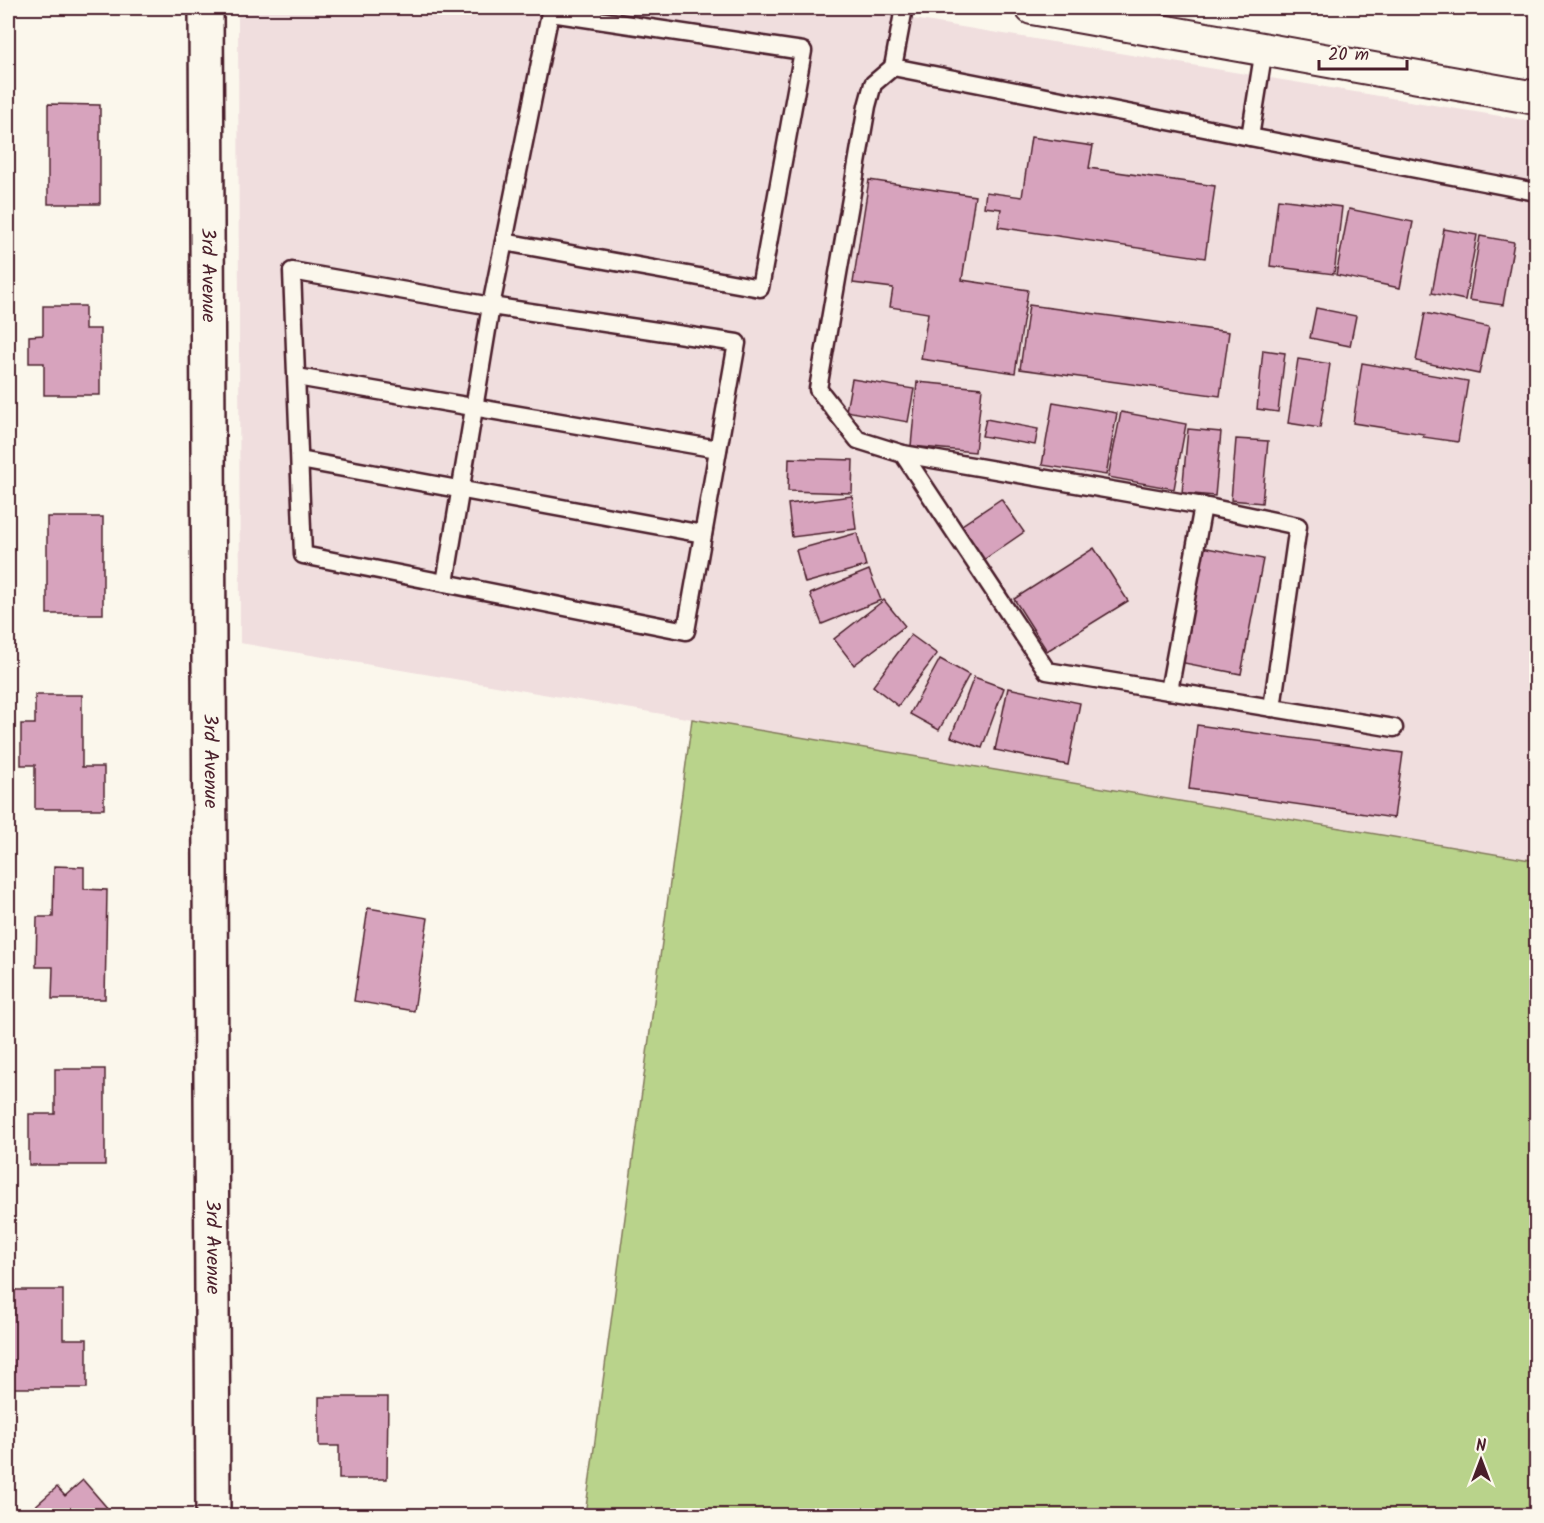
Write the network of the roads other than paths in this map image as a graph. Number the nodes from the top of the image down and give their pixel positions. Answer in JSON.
{"nodes":[{"id":1,"x":206,"y":8,"type":"edge"},
{"id":2,"x":904,"y":8,"type":"edge"},
{"id":3,"x":1032,"y":8,"type":"edge"},
{"id":4,"x":551,"y":10,"type":"edge"},
{"id":5,"x":1264,"y":49,"type":"junction"},
{"id":6,"x":893,"y":67,"type":"junction"},
{"id":7,"x":1536,"y":98,"type":"edge"},
{"id":8,"x":1250,"y":137,"type":"junction"},
{"id":9,"x":1536,"y":192,"type":"edge"},
{"id":10,"x":504,"y":242,"type":"junction"},
{"id":11,"x":491,"y":306,"type":"junction"},
{"id":12,"x":297,"y":377,"type":"junction"},
{"id":13,"x":474,"y":409,"type":"junction"},
{"id":14,"x":718,"y":449,"type":"junction"},
{"id":15,"x":903,"y":454,"type":"junction"},
{"id":16,"x":300,"y":460,"type":"junction"},
{"id":17,"x":461,"y":491,"type":"junction"},
{"id":18,"x":1203,"y":506,"type":"junction"},
{"id":19,"x":703,"y":534,"type":"junction"},
{"id":20,"x":446,"y":583,"type":"junction"},
{"id":21,"x":1169,"y":691,"type":"junction"},
{"id":22,"x":1272,"y":708,"type":"junction"},
{"id":23,"x":1394,"y":728,"type":"dead end"},
{"id":24,"x":213,"y":1515,"type":"edge"}],
"edges":[{"from":1,"to":24,"type":"street","name":"3rd Avenue"},
{"from":2,"to":6,"type":"lane"},
{"from":3,"to":5,"type":"street"},
{"from":4,"to":10,"type":"lane"},
{"from":4,"to":10,"type":"lane"},
{"from":5,"to":7,"type":"street"},
{"from":5,"to":8,"type":"lane"},
{"from":6,"to":8,"type":"lane"},
{"from":6,"to":15,"type":"lane"},
{"from":8,"to":9,"type":"lane"},
{"from":10,"to":11,"type":"lane"},
{"from":11,"to":12,"type":"lane"},
{"from":11,"to":13,"type":"lane"},
{"from":11,"to":14,"type":"lane"},
{"from":12,"to":13,"type":"lane"},
{"from":12,"to":16,"type":"lane"},
{"from":13,"to":14,"type":"lane"},
{"from":13,"to":17,"type":"lane"},
{"from":14,"to":19,"type":"lane"},
{"from":15,"to":18,"type":"lane"},
{"from":15,"to":21,"type":"lane"},
{"from":16,"to":17,"type":"lane"},
{"from":16,"to":20,"type":"lane"},
{"from":17,"to":19,"type":"lane"},
{"from":17,"to":20,"type":"lane"},
{"from":18,"to":21,"type":"lane"},
{"from":18,"to":22,"type":"lane"},
{"from":19,"to":20,"type":"lane"},
{"from":21,"to":22,"type":"lane"},
{"from":22,"to":23,"type":"lane"}]}
